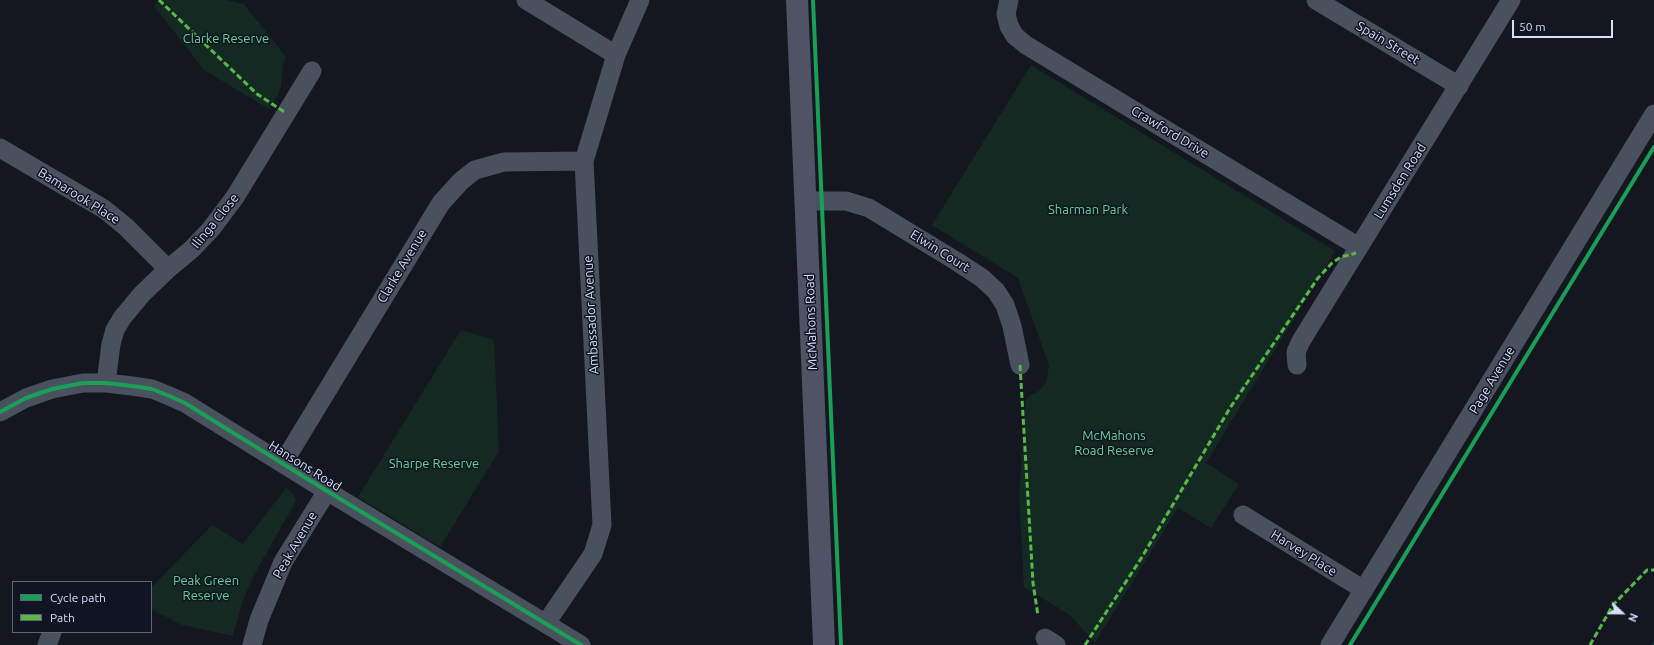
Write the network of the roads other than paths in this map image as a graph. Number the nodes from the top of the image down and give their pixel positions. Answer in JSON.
{"nodes":[{"id":1,"x":526,"y":0,"type":"edge"},
{"id":2,"x":640,"y":0,"type":"edge"},
{"id":3,"x":798,"y":0,"type":"edge"},
{"id":4,"x":1009,"y":0,"type":"edge"},
{"id":5,"x":1316,"y":0,"type":"edge"},
{"id":6,"x":1511,"y":0,"type":"edge"},
{"id":7,"x":616,"y":55,"type":"junction"},
{"id":8,"x":312,"y":71,"type":"dead end"},
{"id":9,"x":1459,"y":86,"type":"junction"},
{"id":10,"x":1654,"y":114,"type":"edge"},
{"id":11,"x":0,"y":148,"type":"edge"},
{"id":12,"x":584,"y":161,"type":"junction"},
{"id":13,"x":806,"y":201,"type":"junction"},
{"id":14,"x":1359,"y":247,"type":"junction"},
{"id":15,"x":168,"y":269,"type":"junction"},
{"id":16,"x":1020,"y":365,"type":"dead end"},
{"id":17,"x":1296,"y":365,"type":"dead end"},
{"id":18,"x":106,"y":383,"type":"junction"},
{"id":19,"x":0,"y":412,"type":"edge"},
{"id":20,"x":283,"y":463,"type":"junction"},
{"id":21,"x":327,"y":491,"type":"junction"},
{"id":22,"x":1243,"y":515,"type":"dead end"},
{"id":23,"x":1364,"y":590,"type":"junction"},
{"id":24,"x":546,"y":623,"type":"junction"},
{"id":25,"x":52,"y":633,"type":"edge"},
{"id":26,"x":47,"y":645,"type":"edge"},
{"id":27,"x":252,"y":645,"type":"edge"},
{"id":28,"x":581,"y":645,"type":"edge"},
{"id":29,"x":824,"y":645,"type":"edge"},
{"id":30,"x":1330,"y":645,"type":"edge"}],
"edges":[{"from":1,"to":7,"type":"street"},
{"from":2,"to":7,"type":"street","name":"Ambassador Avenue"},
{"from":3,"to":13,"type":"main road","name":"McMahons Road"},
{"from":4,"to":14,"type":"street","name":"Crawford Drive"},
{"from":5,"to":9,"type":"street","name":"Spain Street"},
{"from":6,"to":9,"type":"street","name":"Lumsden Road"},
{"from":7,"to":12,"type":"street","name":"Ambassador Avenue"},
{"from":8,"to":15,"type":"street","name":"Ilinga Close"},
{"from":9,"to":14,"type":"street","name":"Lumsden Road"},
{"from":10,"to":23,"type":"street","name":"Page Avenue"},
{"from":11,"to":15,"type":"street","name":"Bamarook Place"},
{"from":12,"to":20,"type":"street","name":"Clarke Avenue"},
{"from":12,"to":24,"type":"street","name":"Ambassador Avenue"},
{"from":13,"to":16,"type":"street","name":"Elwin Court"},
{"from":13,"to":29,"type":"main road","name":"McMahons Road"},
{"from":14,"to":17,"type":"street","name":"Lumsden Road"},
{"from":15,"to":18,"type":"street","name":"Ilinga Close"},
{"from":18,"to":19,"type":"street","name":"Hansons Road"},
{"from":18,"to":20,"type":"street","name":"Hansons Road"},
{"from":20,"to":21,"type":"street","name":"Hansons Road"},
{"from":21,"to":24,"type":"street","name":"Hansons Road"},
{"from":21,"to":27,"type":"street","name":"Peak Avenue"},
{"from":22,"to":23,"type":"street","name":"Harvey Place"},
{"from":23,"to":30,"type":"street","name":"Page Avenue"},
{"from":24,"to":28,"type":"street","name":"Hansons Road"},
{"from":25,"to":26,"type":"street"}]}
